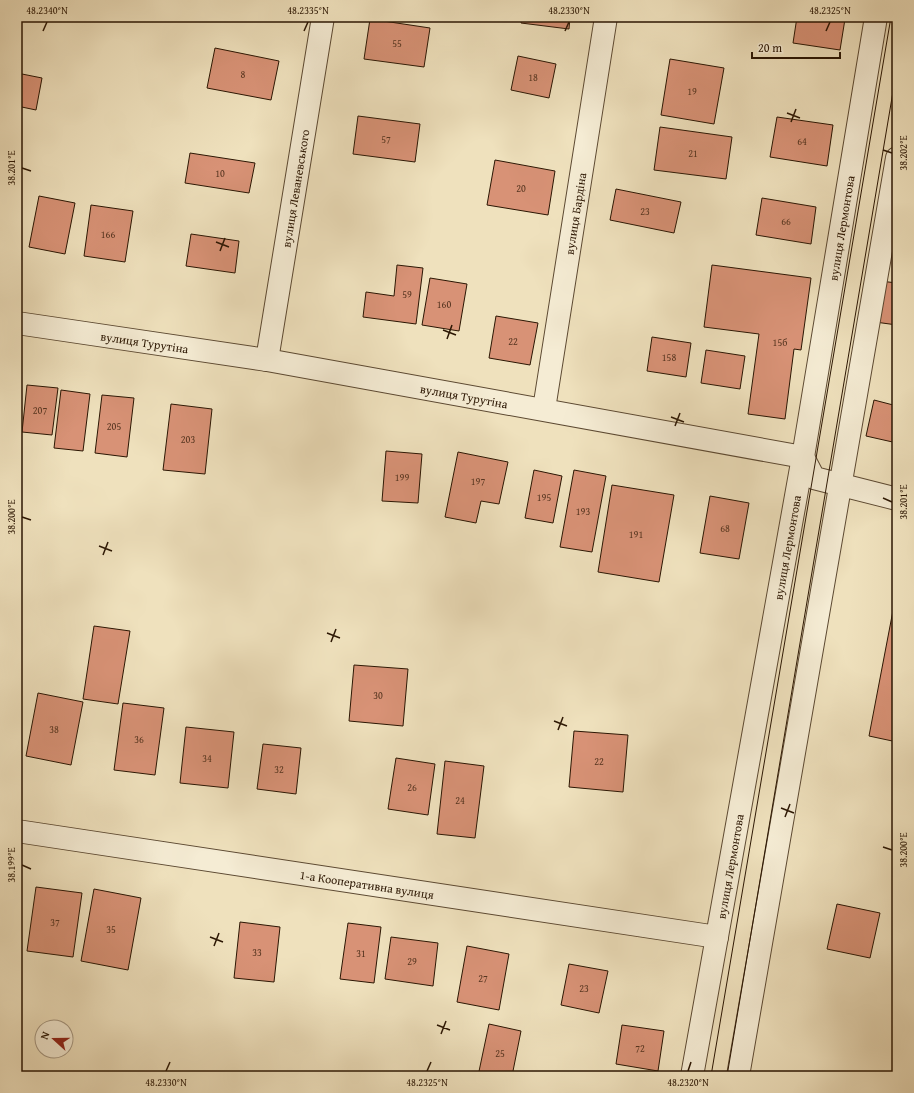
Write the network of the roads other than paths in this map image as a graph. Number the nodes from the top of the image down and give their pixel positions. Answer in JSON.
{"nodes":[{"id":1,"x":323,"y":17,"type":"edge"},
{"id":2,"x":606,"y":17,"type":"edge"},
{"id":3,"x":876,"y":17,"type":"edge"},
{"id":4,"x":897,"y":158,"type":"edge"},
{"id":5,"x":17,"y":323,"type":"edge"},
{"id":6,"x":267,"y":360,"type":"junction"},
{"id":7,"x":544,"y":409,"type":"junction"},
{"id":8,"x":803,"y":458,"type":"junction"},
{"id":9,"x":840,"y":484,"type":"junction"},
{"id":10,"x":897,"y":499,"type":"edge"},
{"id":11,"x":17,"y":831,"type":"edge"},
{"id":12,"x":717,"y":937,"type":"junction"},
{"id":13,"x":692,"y":1076,"type":"edge"},
{"id":14,"x":738,"y":1076,"type":"edge"}],
"edges":[{"from":1,"to":6,"type":"street","name":"вулиця Леваневського"},
{"from":2,"to":7,"type":"street","name":"вулиця Бардіна"},
{"from":3,"to":8,"type":"street","name":"вулиця Лермонтова"},
{"from":4,"to":9,"type":"street"},
{"from":5,"to":6,"type":"street","name":"вулиця Турутіна"},
{"from":6,"to":7,"type":"street","name":"вулиця Турутіна"},
{"from":7,"to":8,"type":"street","name":"вулиця Турутіна"},
{"from":8,"to":9,"type":"street"},
{"from":8,"to":12,"type":"street","name":"вулиця Лермонтова"},
{"from":9,"to":10,"type":"street"},
{"from":9,"to":14,"type":"street"},
{"from":11,"to":12,"type":"street","name":"1-а Кооперативна вулиця"},
{"from":12,"to":13,"type":"street","name":"вулиця Лермонтова"}]}
